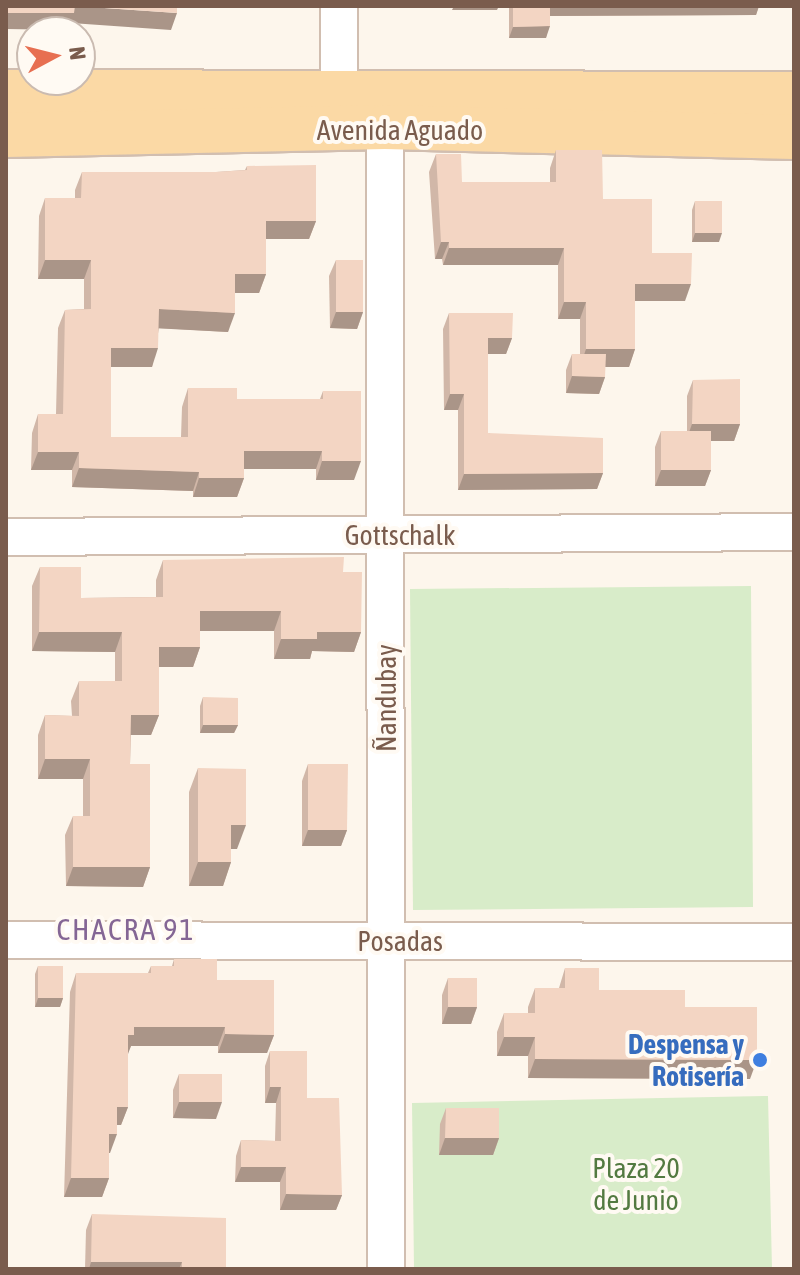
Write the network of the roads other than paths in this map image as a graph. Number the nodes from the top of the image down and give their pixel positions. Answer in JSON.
{"nodes":[{"id":1,"x":339,"y":6,"type":"edge"},
{"id":2,"x":6,"y":92,"type":"edge"},
{"id":3,"x":339,"y":92,"type":"junction"},
{"id":4,"x":794,"y":94,"type":"edge"},
{"id":5,"x":385,"y":127,"type":"junction"},
{"id":6,"x":6,"y":135,"type":"edge"},
{"id":7,"x":794,"y":137,"type":"edge"},
{"id":8,"x":794,"y":532,"type":"edge"},
{"id":9,"x":385,"y":535,"type":"junction"},
{"id":10,"x":6,"y":537,"type":"edge"},
{"id":11,"x":6,"y":940,"type":"edge"},
{"id":12,"x":386,"y":941,"type":"junction"},
{"id":13,"x":794,"y":942,"type":"edge"},
{"id":14,"x":386,"y":1269,"type":"edge"}],
"edges":[{"from":1,"to":3,"type":"street"},
{"from":2,"to":3,"type":"main road","name":"Avenida Aguado"},
{"from":3,"to":4,"type":"main road","name":"Avenida Aguado"},
{"from":5,"to":6,"type":"main road","name":"Avenida Aguado"},
{"from":5,"to":7,"type":"main road","name":"Avenida Aguado"},
{"from":5,"to":9,"type":"street","name":"Ñandubay"},
{"from":8,"to":9,"type":"street","name":"Gottschalk"},
{"from":9,"to":10,"type":"street","name":"Gottschalk"},
{"from":9,"to":12,"type":"street","name":"Ñandubay"},
{"from":11,"to":12,"type":"street","name":"Posadas"},
{"from":12,"to":13,"type":"street","name":"Posadas"},
{"from":12,"to":14,"type":"street","name":"Ñandubay"}]}
